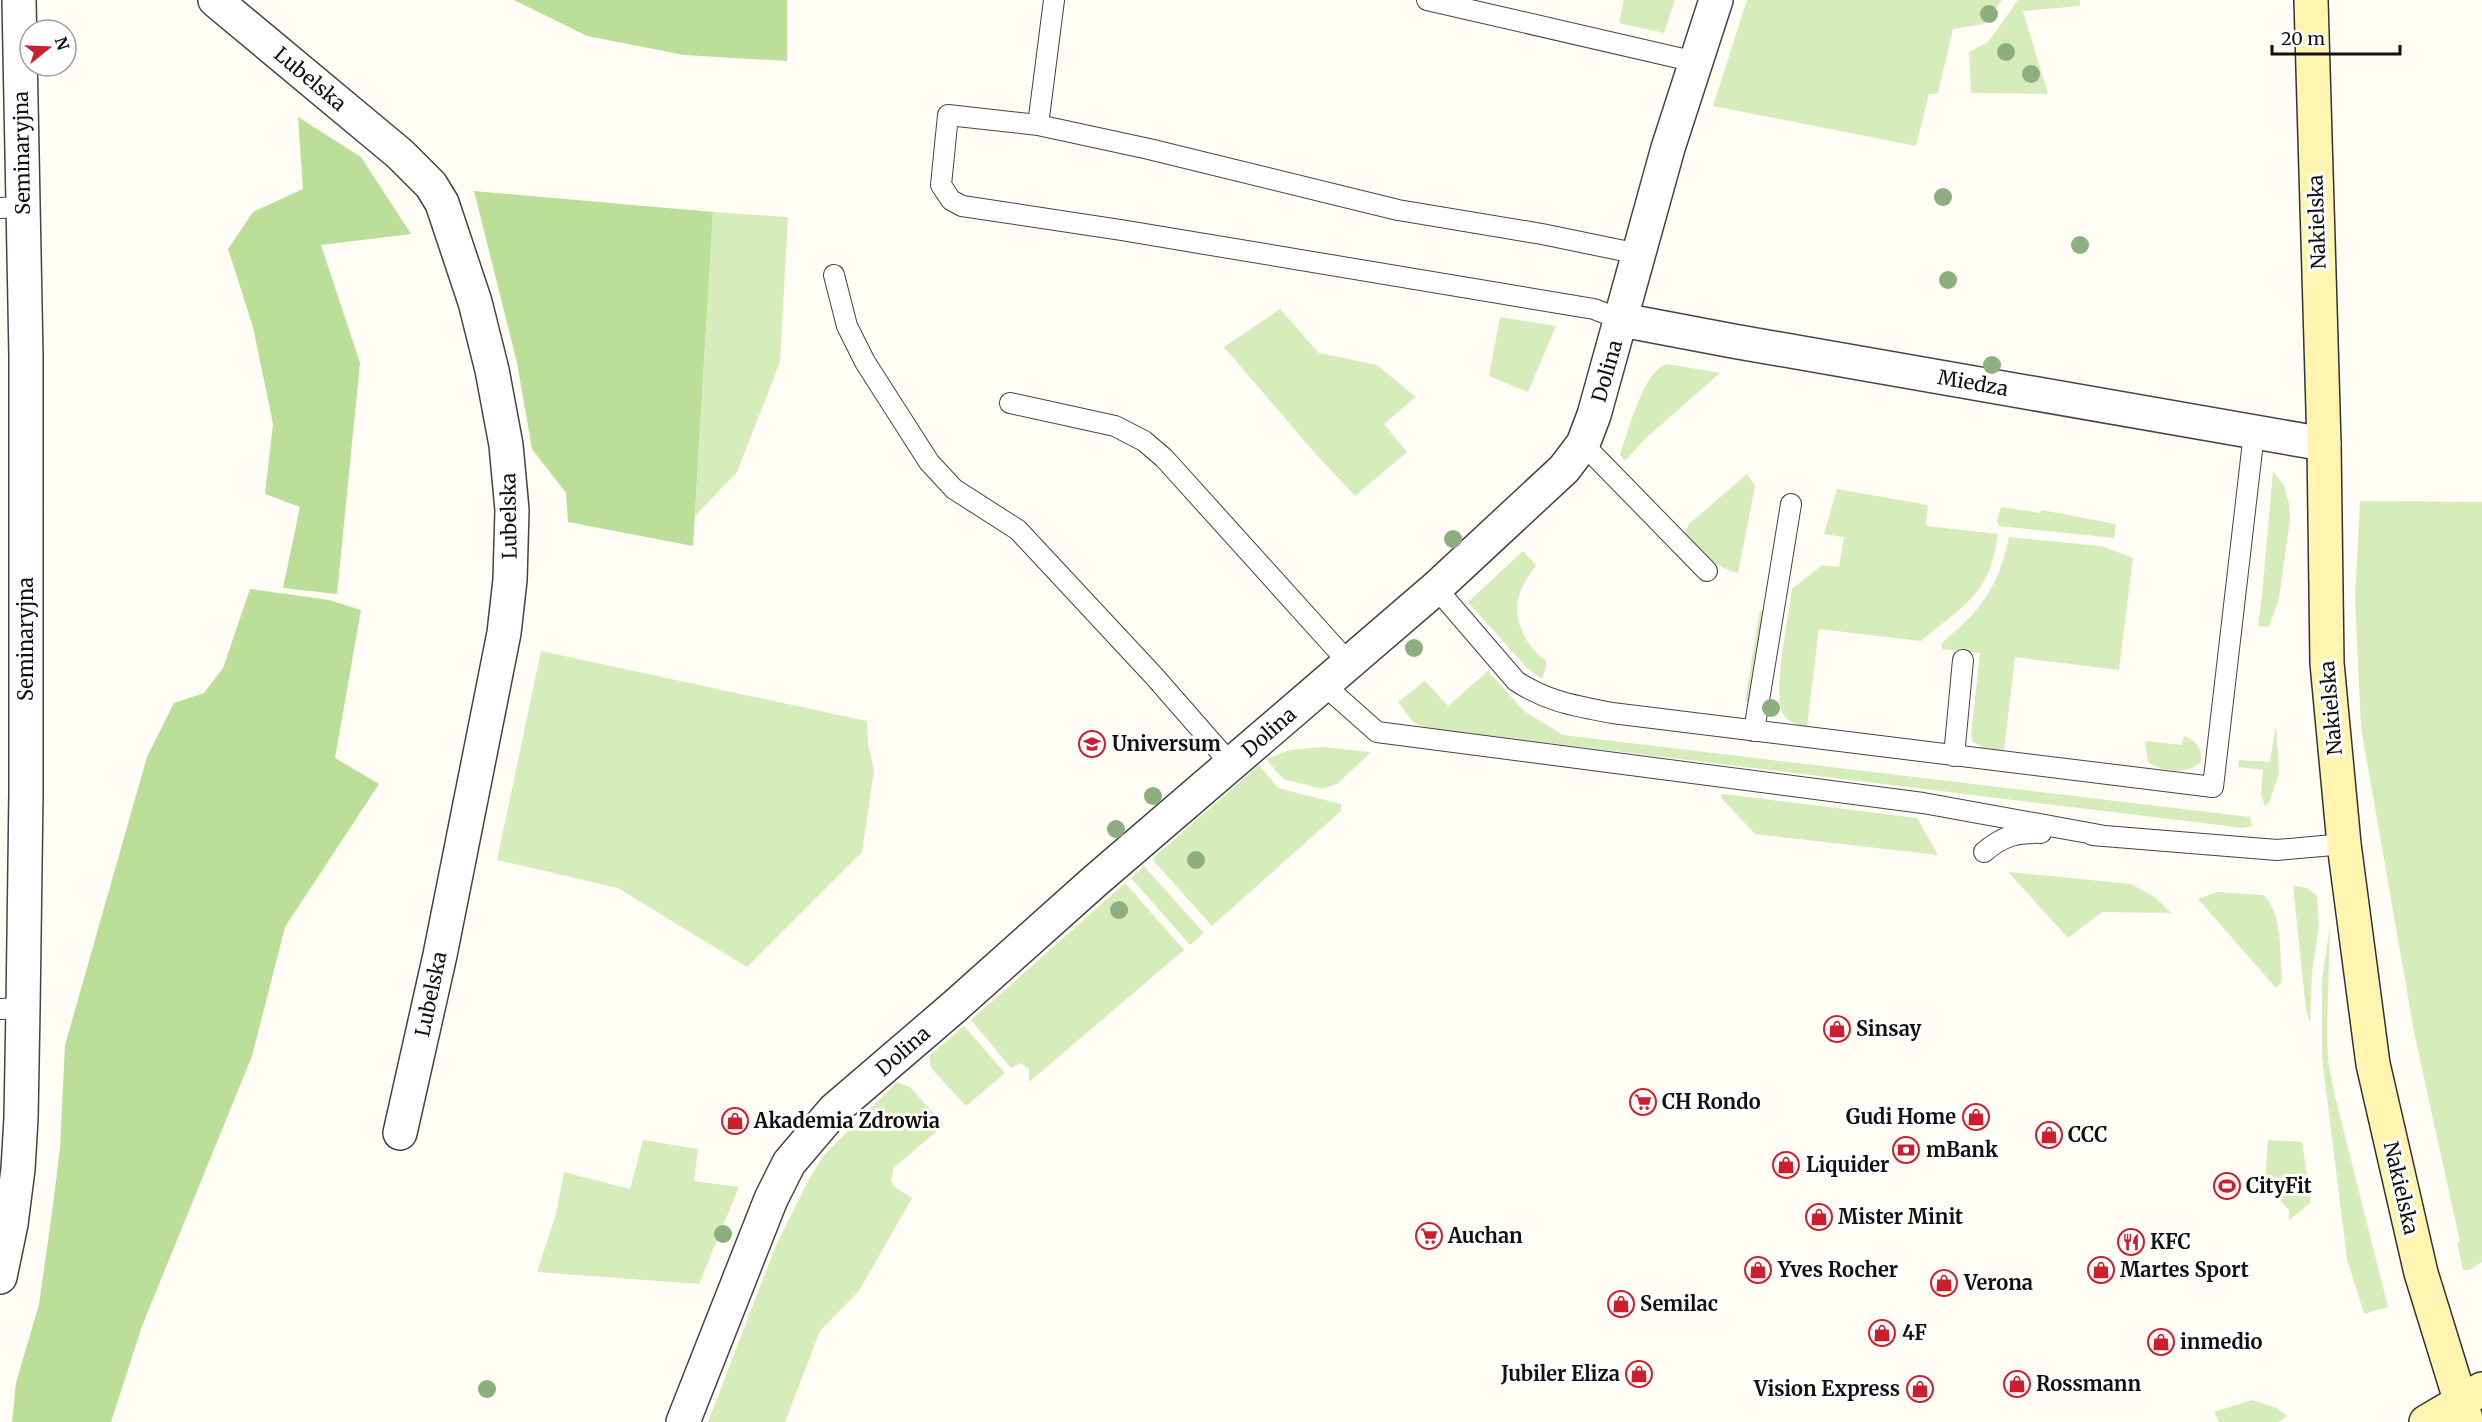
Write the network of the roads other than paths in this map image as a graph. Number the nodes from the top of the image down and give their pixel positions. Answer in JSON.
{"nodes":[{"id":1,"x":19,"y":0,"type":"edge"},
{"id":2,"x":215,"y":0,"type":"edge"},
{"id":3,"x":1054,"y":0,"type":"edge"},
{"id":4,"x":1427,"y":0,"type":"edge"},
{"id":5,"x":1716,"y":0,"type":"edge"},
{"id":6,"x":2311,"y":0,"type":"edge"},
{"id":7,"x":1696,"y":62,"type":"junction"},
{"id":8,"x":1038,"y":125,"type":"junction"},
{"id":9,"x":11,"y":207,"type":"edge"},
{"id":10,"x":1639,"y":254,"type":"junction"},
{"id":11,"x":834,"y":275,"type":"dead end"},
{"id":12,"x":1622,"y":320,"type":"junction"},
{"id":13,"x":1010,"y":403,"type":"dead end"},
{"id":14,"x":2254,"y":433,"type":"junction"},
{"id":15,"x":1583,"y":444,"type":"junction"},
{"id":16,"x":2324,"y":444,"type":"junction"},
{"id":17,"x":1791,"y":504,"type":"dead end"},
{"id":18,"x":1707,"y":571,"type":"dead end"},
{"id":19,"x":1436,"y":588,"type":"junction"},
{"id":20,"x":1963,"y":660,"type":"dead end"},
{"id":21,"x":1349,"y":663,"type":"junction"},
{"id":22,"x":1324,"y":685,"type":"junction"},
{"id":23,"x":1754,"y":731,"type":"junction"},
{"id":24,"x":1954,"y":756,"type":"junction"},
{"id":25,"x":1231,"y":764,"type":"junction"},
{"id":26,"x":2105,"y":836,"type":"junction"},
{"id":27,"x":2344,"y":844,"type":"junction"},
{"id":28,"x":1984,"y":852,"type":"dead end"},
{"id":29,"x":12,"y":1008,"type":"edge"},
{"id":30,"x":400,"y":1133,"type":"dead end"},
{"id":31,"x":0,"y":1277,"type":"edge"},
{"id":32,"x":2470,"y":1404,"type":"edge"},
{"id":33,"x":683,"y":1422,"type":"edge"},
{"id":34,"x":2426,"y":1422,"type":"edge"}],
"edges":[{"from":1,"to":9,"type":"street","name":"Seminaryjna"},
{"from":2,"to":30,"type":"street","name":"Lubelska"},
{"from":3,"to":8,"type":"lane"},
{"from":4,"to":7,"type":"lane"},
{"from":5,"to":7,"type":"street","name":"Dolina"},
{"from":6,"to":16,"type":"main road","name":"Nakielska"},
{"from":7,"to":10,"type":"street","name":"Dolina"},
{"from":8,"to":10,"type":"lane"},
{"from":8,"to":12,"type":"lane"},
{"from":9,"to":29,"type":"street","name":"Seminaryjna"},
{"from":10,"to":12,"type":"street","name":"Dolina"},
{"from":11,"to":25,"type":"lane"},
{"from":12,"to":14,"type":"street","name":"Miedza"},
{"from":12,"to":15,"type":"street","name":"Dolina"},
{"from":13,"to":21,"type":"lane"},
{"from":14,"to":16,"type":"street","name":"Miedza"},
{"from":14,"to":24,"type":"lane"},
{"from":15,"to":18,"type":"lane"},
{"from":15,"to":19,"type":"street","name":"Dolina"},
{"from":16,"to":27,"type":"main road","name":"Nakielska"},
{"from":17,"to":23,"type":"lane"},
{"from":19,"to":21,"type":"street","name":"Dolina"},
{"from":19,"to":23,"type":"lane"},
{"from":20,"to":24,"type":"lane"},
{"from":21,"to":22,"type":"street","name":"Dolina"},
{"from":22,"to":25,"type":"street","name":"Dolina"},
{"from":22,"to":26,"type":"lane"},
{"from":23,"to":24,"type":"lane"},
{"from":25,"to":33,"type":"street","name":"Dolina"},
{"from":26,"to":27,"type":"lane"},
{"from":26,"to":28,"type":"lane"},
{"from":27,"to":32,"type":"main road","name":"Nakielska"},
{"from":29,"to":31,"type":"street","name":"Seminaryjna"},
{"from":32,"to":34,"type":"main road"}]}
